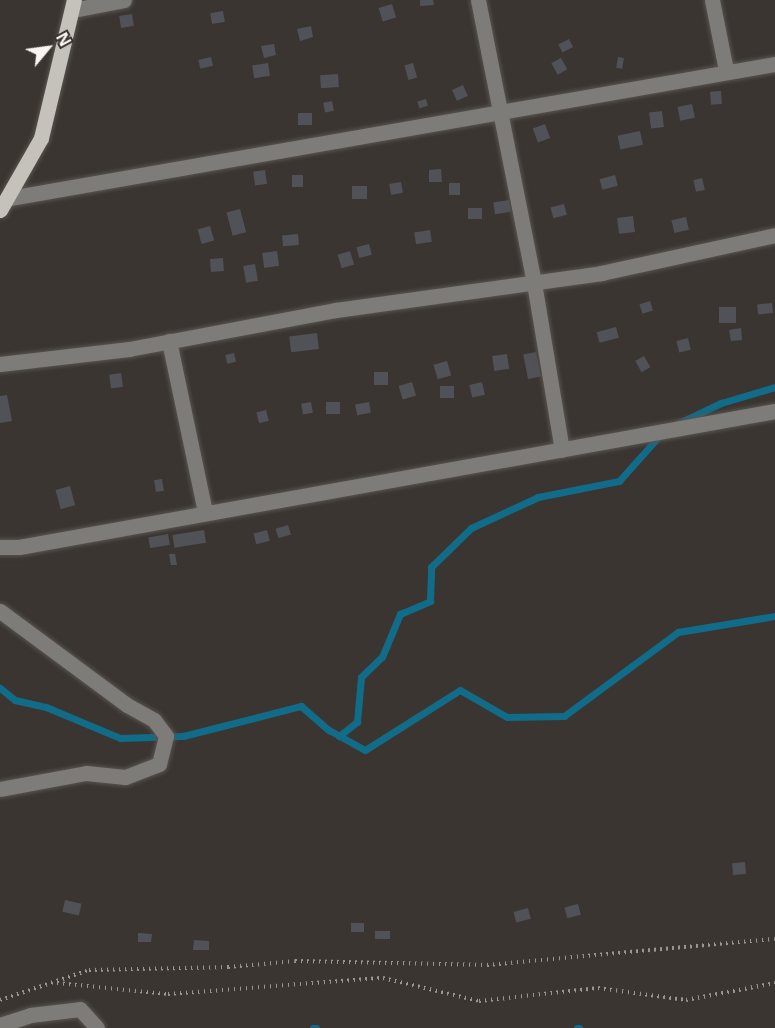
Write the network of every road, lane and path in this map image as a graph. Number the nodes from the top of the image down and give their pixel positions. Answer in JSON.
{"nodes":[{"id":1,"x":124,"y":0,"type":"edge"},
{"id":2,"x":478,"y":0,"type":"edge"},
{"id":3,"x":712,"y":0,"type":"edge"},
{"id":4,"x":105,"y":2,"type":"edge"},
{"id":5,"x":74,"y":5,"type":"edge"},
{"id":6,"x":775,"y":64,"type":"edge"},
{"id":7,"x":726,"y":70,"type":"junction"},
{"id":8,"x":499,"y":112,"type":"junction"},
{"id":9,"x":5,"y":204,"type":"edge"},
{"id":10,"x":775,"y":235,"type":"edge"},
{"id":11,"x":534,"y":283,"type":"junction"},
{"id":12,"x":169,"y":341,"type":"junction"},
{"id":13,"x":0,"y":364,"type":"edge"},
{"id":14,"x":775,"y":411,"type":"edge"},
{"id":15,"x":562,"y":450,"type":"junction"},
{"id":16,"x":205,"y":512,"type":"junction"},
{"id":17,"x":0,"y":547,"type":"edge"},
{"id":18,"x":0,"y":611,"type":"edge"},
{"id":19,"x":0,"y":789,"type":"edge"},
{"id":20,"x":775,"y":939,"type":"edge"},
{"id":21,"x":53,"y":982,"type":"junction"},
{"id":22,"x":775,"y":983,"type":"edge"},
{"id":23,"x":0,"y":1000,"type":"edge"},
{"id":24,"x":0,"y":1025,"type":"edge"},
{"id":25,"x":97,"y":1028,"type":"edge"}],
"edges":[{"from":1,"to":4,"type":"street"},
{"from":2,"to":8,"type":"street"},
{"from":3,"to":7,"type":"street"},
{"from":4,"to":5,"type":"street"},
{"from":5,"to":9,"type":"main road"},
{"from":6,"to":7,"type":"street"},
{"from":7,"to":8,"type":"street"},
{"from":8,"to":9,"type":"street"},
{"from":8,"to":11,"type":"street"},
{"from":10,"to":11,"type":"street"},
{"from":11,"to":12,"type":"street"},
{"from":11,"to":15,"type":"street"},
{"from":12,"to":13,"type":"street"},
{"from":12,"to":16,"type":"street"},
{"from":14,"to":15,"type":"street"},
{"from":15,"to":16,"type":"street"},
{"from":16,"to":17,"type":"street"},
{"from":18,"to":19,"type":"street"},
{"from":20,"to":21,"type":"path"},
{"from":21,"to":22,"type":"path"},
{"from":21,"to":23,"type":"path"},
{"from":24,"to":25,"type":"street"}]}
